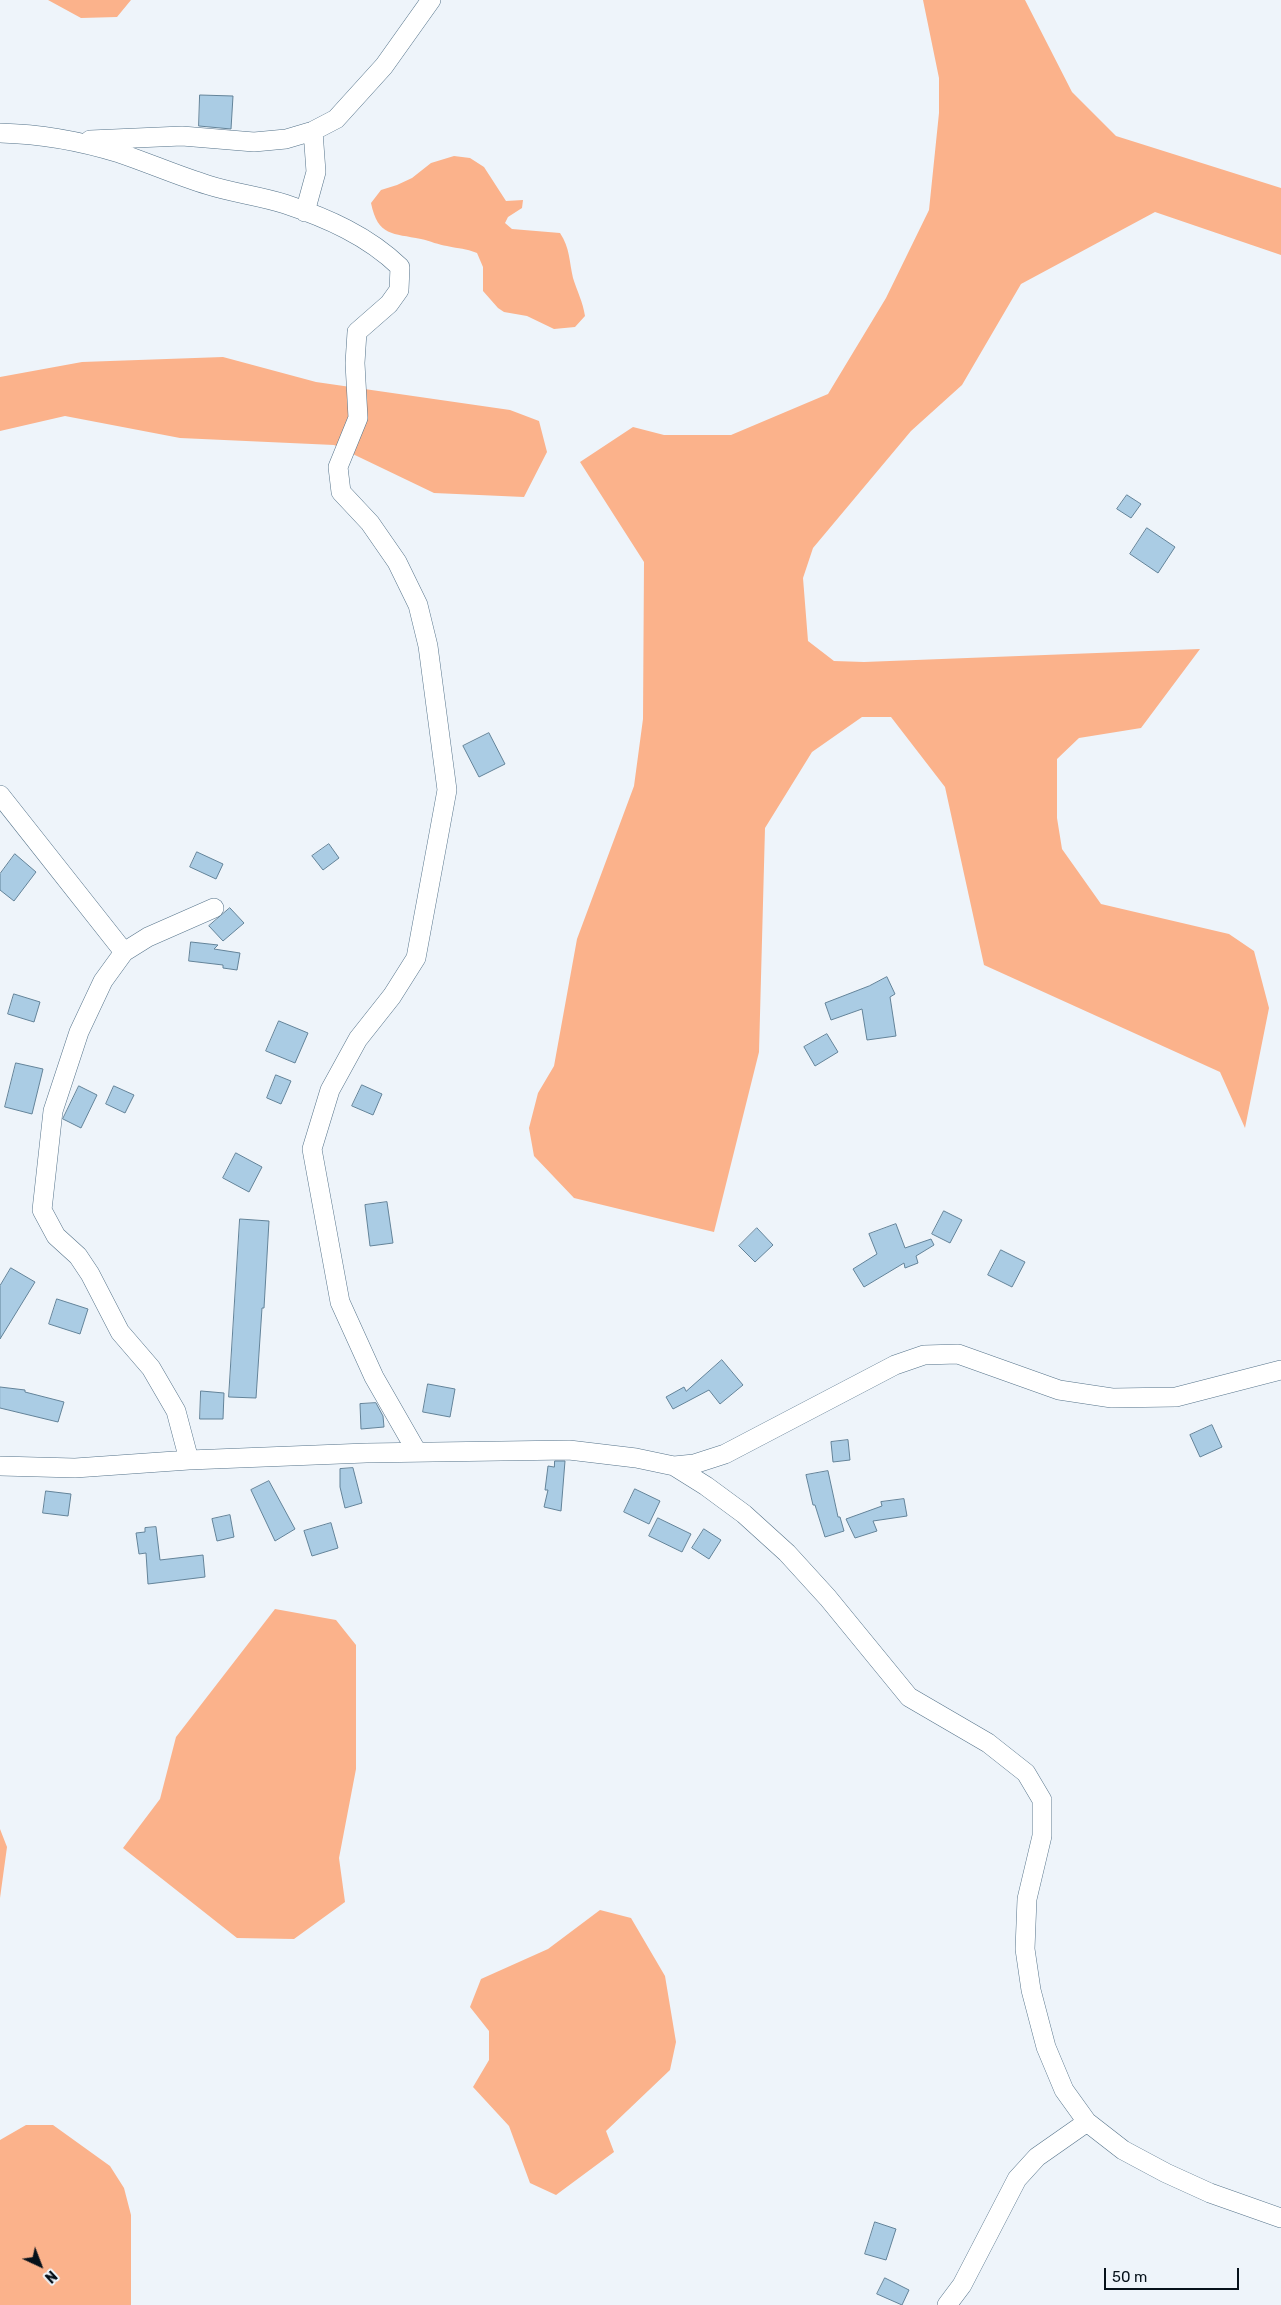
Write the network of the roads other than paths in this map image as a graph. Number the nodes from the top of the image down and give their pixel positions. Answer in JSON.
{"nodes":[{"id":1,"x":431,"y":0,"type":"edge"},
{"id":2,"x":313,"y":131,"type":"junction"},
{"id":3,"x":0,"y":133,"type":"edge"},
{"id":4,"x":72,"y":140,"type":"junction"},
{"id":5,"x":305,"y":212,"type":"junction"},
{"id":6,"x":0,"y":795,"type":"edge"},
{"id":7,"x":214,"y":908,"type":"dead end"},
{"id":8,"x":124,"y":952,"type":"junction"},
{"id":9,"x":1281,"y":1370,"type":"edge"},
{"id":10,"x":417,"y":1452,"type":"junction"},
{"id":11,"x":189,"y":1460,"type":"junction"},
{"id":12,"x":0,"y":1466,"type":"edge"},
{"id":13,"x":674,"y":1466,"type":"junction"},
{"id":14,"x":1087,"y":2122,"type":"junction"},
{"id":15,"x":1281,"y":2218,"type":"edge"},
{"id":16,"x":947,"y":2305,"type":"edge"}],
"edges":[{"from":1,"to":2,"type":"street"},
{"from":2,"to":4,"type":"street"},
{"from":2,"to":5,"type":"street"},
{"from":3,"to":4,"type":"street"},
{"from":4,"to":5,"type":"street"},
{"from":5,"to":10,"type":"street"},
{"from":6,"to":8,"type":"street"},
{"from":7,"to":8,"type":"street"},
{"from":8,"to":11,"type":"street"},
{"from":9,"to":13,"type":"street"},
{"from":10,"to":11,"type":"street"},
{"from":10,"to":13,"type":"street"},
{"from":11,"to":12,"type":"street"},
{"from":13,"to":14,"type":"street"},
{"from":14,"to":15,"type":"street"},
{"from":14,"to":16,"type":"street"}]}
